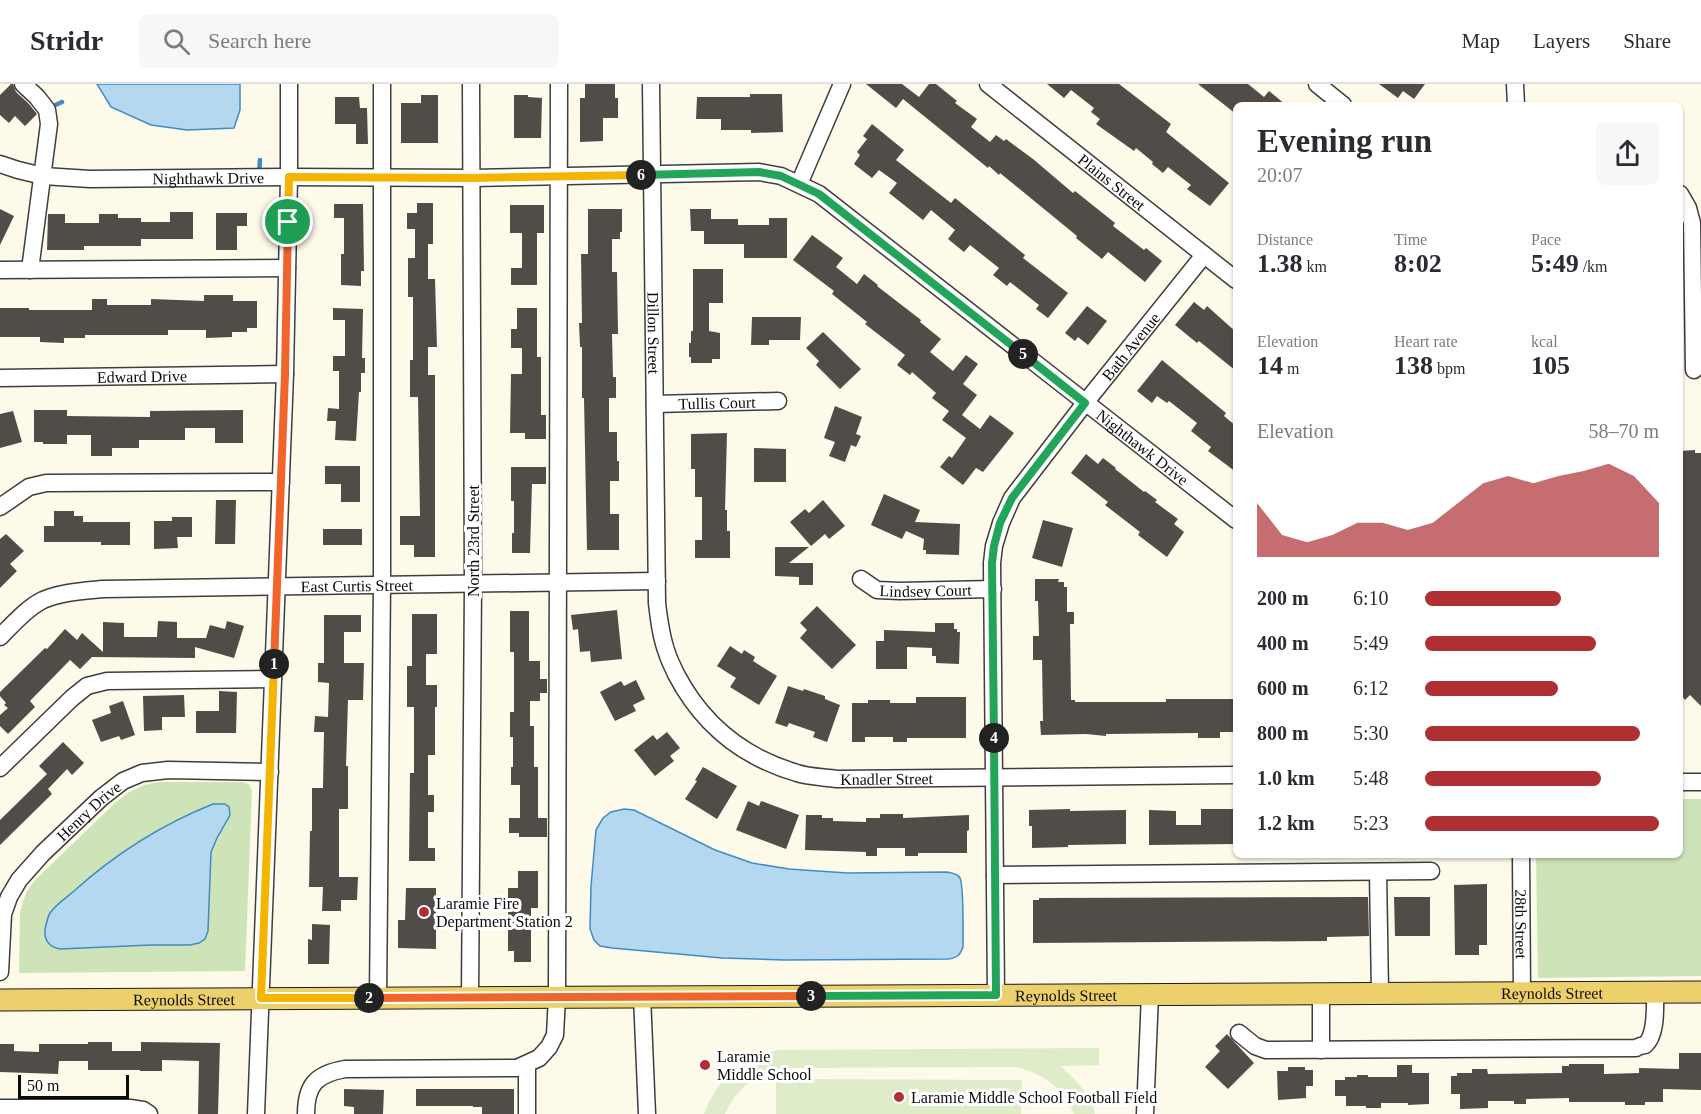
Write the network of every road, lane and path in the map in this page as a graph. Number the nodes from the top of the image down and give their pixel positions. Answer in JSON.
{"nodes":[{"id":1,"x":23,"y":84,"type":"edge"},
{"id":2,"x":289,"y":84,"type":"edge"},
{"id":3,"x":382,"y":84,"type":"edge"},
{"id":4,"x":471,"y":84,"type":"edge"},
{"id":5,"x":559,"y":84,"type":"edge"},
{"id":6,"x":651,"y":84,"type":"edge"},
{"id":7,"x":842,"y":84,"type":"edge"},
{"id":8,"x":1317,"y":84,"type":"edge"},
{"id":9,"x":1515,"y":84,"type":"edge"},
{"id":10,"x":998,"y":87,"type":"edge"},
{"id":11,"x":1339,"y":102,"type":"edge"},
{"id":12,"x":1516,"y":102,"type":"edge"},
{"id":13,"x":0,"y":164,"type":"edge"},
{"id":14,"x":652,"y":174,"type":"junction"},
{"id":15,"x":43,"y":176,"type":"junction"},
{"id":16,"x":560,"y":176,"type":"junction"},
{"id":17,"x":289,"y":177,"type":"junction"},
{"id":18,"x":382,"y":178,"type":"junction"},
{"id":19,"x":472,"y":178,"type":"junction"},
{"id":20,"x":799,"y":184,"type":"junction"},
{"id":21,"x":1683,"y":199,"type":"edge"},
{"id":22,"x":1204,"y":255,"type":"junction"},
{"id":23,"x":287,"y":268,"type":"junction"},
{"id":24,"x":0,"y":270,"type":"edge"},
{"id":25,"x":30,"y":270,"type":"junction"},
{"id":26,"x":1233,"y":278,"type":"edge"},
{"id":27,"x":1692,"y":370,"type":"edge"},
{"id":28,"x":285,"y":374,"type":"junction"},
{"id":29,"x":0,"y":378,"type":"edge"},
{"id":30,"x":778,"y":401,"type":"dead end"},
{"id":31,"x":1085,"y":403,"type":"junction"},
{"id":32,"x":655,"y":404,"type":"junction"},
{"id":33,"x":281,"y":482,"type":"junction"},
{"id":34,"x":0,"y":507,"type":"edge"},
{"id":35,"x":1233,"y":518,"type":"edge"},
{"id":36,"x":861,"y":579,"type":"dead end"},
{"id":37,"x":657,"y":581,"type":"junction"},
{"id":38,"x":382,"y":584,"type":"junction"},
{"id":39,"x":473,"y":584,"type":"junction"},
{"id":40,"x":559,"y":584,"type":"junction"},
{"id":41,"x":277,"y":586,"type":"junction"},
{"id":42,"x":993,"y":589,"type":"junction"},
{"id":43,"x":0,"y":637,"type":"edge"},
{"id":44,"x":273,"y":679,"type":"junction"},
{"id":45,"x":0,"y":768,"type":"edge"},
{"id":46,"x":270,"y":772,"type":"junction"},
{"id":47,"x":1233,"y":775,"type":"edge"},
{"id":48,"x":994,"y":778,"type":"junction"},
{"id":49,"x":1683,"y":782,"type":"edge"},
{"id":50,"x":1701,"y":782,"type":"edge"},
{"id":51,"x":1521,"y":858,"type":"edge"},
{"id":52,"x":1431,"y":871,"type":"dead end"},
{"id":53,"x":1378,"y":872,"type":"junction"},
{"id":54,"x":995,"y":875,"type":"junction"},
{"id":55,"x":0,"y":972,"type":"edge"},
{"id":56,"x":1655,"y":992,"type":"junction"},
{"id":57,"x":1701,"y":992,"type":"edge"},
{"id":58,"x":1380,"y":993,"type":"junction"},
{"id":59,"x":1522,"y":993,"type":"junction"},
{"id":60,"x":1150,"y":994,"type":"junction"},
{"id":61,"x":1321,"y":994,"type":"junction"},
{"id":62,"x":996,"y":995,"type":"junction"},
{"id":63,"x":642,"y":996,"type":"junction"},
{"id":64,"x":470,"y":997,"type":"junction"},
{"id":65,"x":557,"y":997,"type":"junction"},
{"id":66,"x":261,"y":998,"type":"junction"},
{"id":67,"x":378,"y":998,"type":"junction"},
{"id":68,"x":0,"y":1000,"type":"edge"},
{"id":69,"x":1239,"y":1033,"type":"dead end"},
{"id":70,"x":1321,"y":1050,"type":"junction"},
{"id":71,"x":527,"y":1064,"type":"junction"},
{"id":72,"x":0,"y":1108,"type":"edge"},
{"id":73,"x":149,"y":1114,"type":"edge"},
{"id":74,"x":256,"y":1114,"type":"edge"},
{"id":75,"x":306,"y":1114,"type":"edge"},
{"id":76,"x":527,"y":1114,"type":"edge"},
{"id":77,"x":647,"y":1114,"type":"edge"},
{"id":78,"x":1145,"y":1114,"type":"edge"}],
"edges":[{"from":1,"to":15,"type":"street"},
{"from":2,"to":17,"type":"street"},
{"from":3,"to":18,"type":"street"},
{"from":4,"to":19,"type":"street","name":"North 23rd Street"},
{"from":5,"to":16,"type":"street"},
{"from":6,"to":14,"type":"street","name":"Dillon Street"},
{"from":7,"to":20,"type":"street"},
{"from":8,"to":11,"type":"street"},
{"from":9,"to":12,"type":"street"},
{"from":10,"to":22,"type":"street","name":"Plains Street"},
{"from":13,"to":15,"type":"street","name":"Nighthawk Drive"},
{"from":14,"to":16,"type":"street","name":"Nighthawk Drive"},
{"from":14,"to":20,"type":"street","name":"Nighthawk Drive"},
{"from":14,"to":32,"type":"street","name":"Dillon Street"},
{"from":15,"to":17,"type":"street","name":"Nighthawk Drive"},
{"from":15,"to":25,"type":"street"},
{"from":16,"to":19,"type":"street","name":"Nighthawk Drive"},
{"from":16,"to":40,"type":"street"},
{"from":17,"to":18,"type":"street","name":"Nighthawk Drive"},
{"from":17,"to":23,"type":"street"},
{"from":18,"to":19,"type":"street","name":"Nighthawk Drive"},
{"from":18,"to":38,"type":"street"},
{"from":19,"to":39,"type":"street","name":"North 23rd Street"},
{"from":20,"to":31,"type":"street","name":"Nighthawk Drive"},
{"from":21,"to":27,"type":"street"},
{"from":22,"to":26,"type":"street","name":"Plains Street"},
{"from":22,"to":31,"type":"street","name":"Bath Avenue"},
{"from":23,"to":25,"type":"street"},
{"from":23,"to":28,"type":"street"},
{"from":24,"to":25,"type":"street"},
{"from":28,"to":29,"type":"street","name":"Edward Drive"},
{"from":28,"to":33,"type":"street"},
{"from":30,"to":32,"type":"street","name":"Tullis Court"},
{"from":31,"to":35,"type":"street","name":"Nighthawk Drive"},
{"from":31,"to":42,"type":"street","name":"Bath Avenue"},
{"from":32,"to":37,"type":"street","name":"Dillon Street"},
{"from":33,"to":34,"type":"street"},
{"from":33,"to":41,"type":"street"},
{"from":36,"to":42,"type":"street","name":"Lindsey Court"},
{"from":37,"to":40,"type":"street","name":"East Curtis Street"},
{"from":37,"to":48,"type":"street","name":"Knadler Street"},
{"from":38,"to":39,"type":"street","name":"East Curtis Street"},
{"from":38,"to":41,"type":"street","name":"East Curtis Street"},
{"from":38,"to":67,"type":"street"},
{"from":39,"to":40,"type":"street","name":"East Curtis Street"},
{"from":39,"to":64,"type":"street","name":"North 23rd Street"},
{"from":40,"to":65,"type":"street"},
{"from":41,"to":43,"type":"street","name":"East Curtis Street"},
{"from":41,"to":44,"type":"street"},
{"from":42,"to":48,"type":"street","name":"Bath Avenue"},
{"from":44,"to":45,"type":"street"},
{"from":44,"to":46,"type":"street"},
{"from":46,"to":55,"type":"street","name":"Henry Drive"},
{"from":46,"to":66,"type":"street"},
{"from":47,"to":48,"type":"street","name":"Knadler Street"},
{"from":48,"to":54,"type":"street","name":"Bath Avenue"},
{"from":49,"to":50,"type":"street"},
{"from":51,"to":59,"type":"street","name":"28th Street"},
{"from":52,"to":53,"type":"street"},
{"from":53,"to":54,"type":"street"},
{"from":53,"to":58,"type":"street"},
{"from":54,"to":62,"type":"street","name":"Bath Avenue"},
{"from":56,"to":57,"type":"main road","name":"Reynolds Street"},
{"from":56,"to":59,"type":"main road","name":"Reynolds Street"},
{"from":56,"to":70,"type":"street"},
{"from":58,"to":59,"type":"main road","name":"Reynolds Street"},
{"from":58,"to":61,"type":"main road","name":"Reynolds Street"},
{"from":60,"to":61,"type":"main road","name":"Reynolds Street"},
{"from":60,"to":62,"type":"main road","name":"Reynolds Street"},
{"from":60,"to":78,"type":"street"},
{"from":61,"to":70,"type":"street"},
{"from":62,"to":63,"type":"main road","name":"Reynolds Street"},
{"from":63,"to":65,"type":"main road","name":"Reynolds Street"},
{"from":63,"to":77,"type":"street"},
{"from":64,"to":65,"type":"main road","name":"Reynolds Street"},
{"from":64,"to":67,"type":"main road","name":"Reynolds Street"},
{"from":65,"to":71,"type":"street"},
{"from":66,"to":67,"type":"main road","name":"Reynolds Street"},
{"from":66,"to":68,"type":"main road","name":"Reynolds Street"},
{"from":66,"to":74,"type":"street"},
{"from":69,"to":70,"type":"street"},
{"from":71,"to":75,"type":"street"},
{"from":71,"to":76,"type":"street"},
{"from":72,"to":73,"type":"street"}]}
